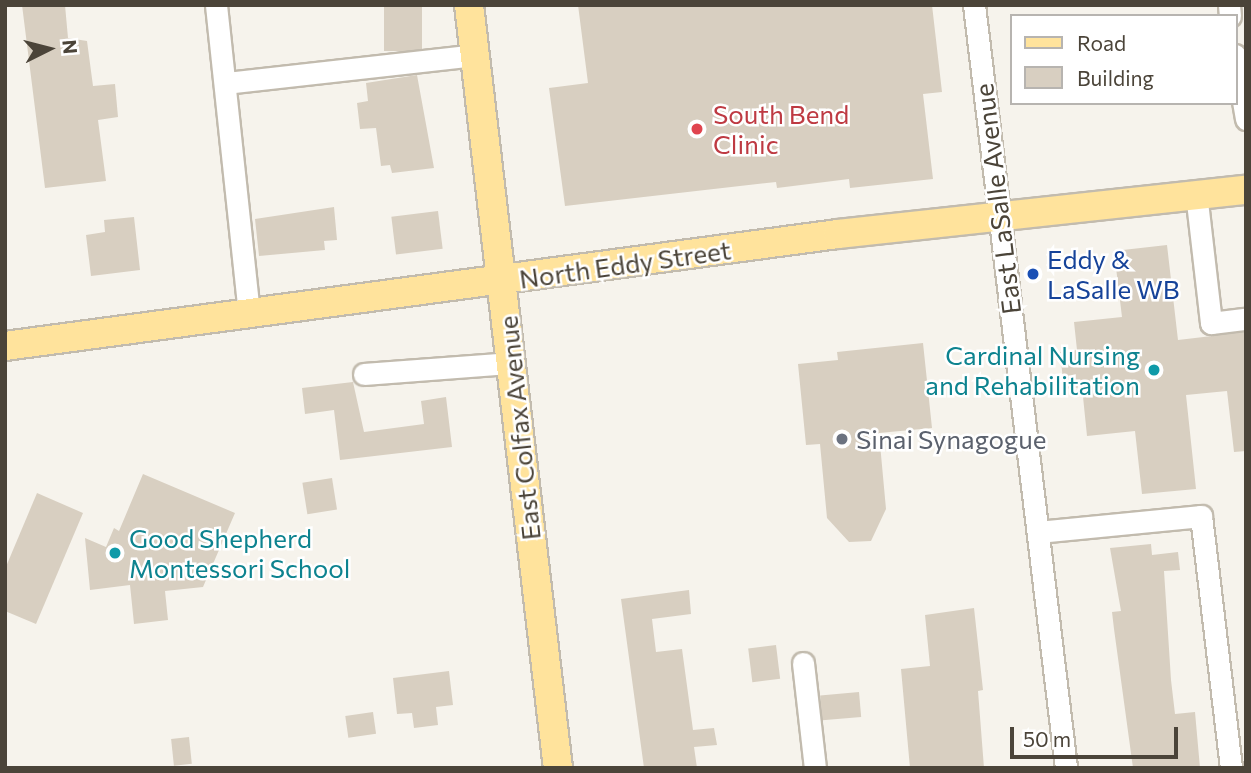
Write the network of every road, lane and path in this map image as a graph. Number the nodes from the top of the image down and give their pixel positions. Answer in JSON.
{"nodes":[{"id":1,"x":216,"y":5,"type":"edge"},
{"id":2,"x":469,"y":5,"type":"edge"},
{"id":3,"x":974,"y":5,"type":"edge"},
{"id":4,"x":475,"y":55,"type":"junction"},
{"id":5,"x":1237,"y":67,"type":"edge"},
{"id":6,"x":226,"y":83,"type":"junction"},
{"id":7,"x":1246,"y":119,"type":"edge"},
{"id":8,"x":1246,"y":190,"type":"edge"},
{"id":9,"x":1196,"y":193,"type":"junction"},
{"id":10,"x":999,"y":214,"type":"junction"},
{"id":11,"x":503,"y":282,"type":"junction"},
{"id":12,"x":250,"y":313,"type":"junction"},
{"id":13,"x":1246,"y":319,"type":"edge"},
{"id":14,"x":5,"y":346,"type":"edge"},
{"id":15,"x":512,"y":363,"type":"junction"},
{"id":16,"x":364,"y":374,"type":"dead end"},
{"id":17,"x":1038,"y":533,"type":"junction"},
{"id":18,"x":803,"y":663,"type":"dead end"},
{"id":19,"x":558,"y":768,"type":"edge"},
{"id":20,"x":815,"y":768,"type":"edge"},
{"id":21,"x":1066,"y":768,"type":"edge"},
{"id":22,"x":1231,"y":768,"type":"edge"}],
"edges":[{"from":1,"to":6,"type":"street"},
{"from":2,"to":4,"type":"main road","name":"East Colfax Avenue"},
{"from":3,"to":10,"type":"street","name":"East LaSalle Avenue"},
{"from":4,"to":6,"type":"street"},
{"from":4,"to":11,"type":"main road","name":"East Colfax Avenue"},
{"from":5,"to":7,"type":"street"},
{"from":6,"to":12,"type":"street"},
{"from":8,"to":9,"type":"main road","name":"North Eddy Street"},
{"from":9,"to":10,"type":"main road","name":"North Eddy Street"},
{"from":9,"to":13,"type":"street"},
{"from":10,"to":11,"type":"main road","name":"North Eddy Street"},
{"from":10,"to":17,"type":"street","name":"East LaSalle Avenue"},
{"from":11,"to":12,"type":"main road","name":"North Eddy Street"},
{"from":11,"to":15,"type":"main road","name":"East Colfax Avenue"},
{"from":12,"to":14,"type":"main road","name":"North Eddy Street"},
{"from":15,"to":16,"type":"street"},
{"from":15,"to":19,"type":"main road","name":"East Colfax Avenue"},
{"from":17,"to":21,"type":"street","name":"East LaSalle Avenue"},
{"from":17,"to":22,"type":"street"},
{"from":18,"to":20,"type":"street"}]}
